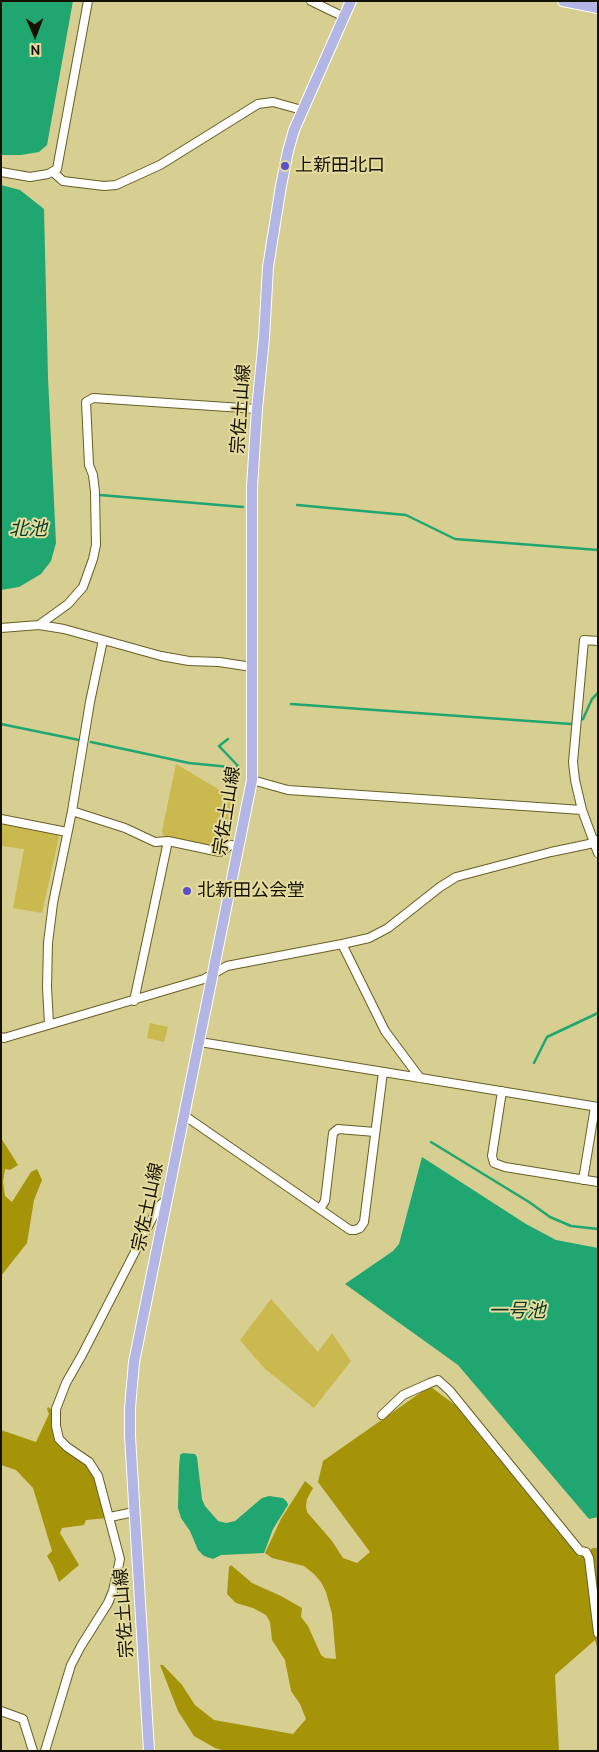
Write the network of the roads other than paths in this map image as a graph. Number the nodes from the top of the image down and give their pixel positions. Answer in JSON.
{"nodes":[{"id":1,"x":88,"y":1,"type":"edge"},
{"id":2,"x":311,"y":1,"type":"edge"},
{"id":3,"x":351,"y":1,"type":"edge"},
{"id":4,"x":563,"y":1,"type":"edge"},
{"id":5,"x":598,"y":8,"type":"edge"},
{"id":6,"x":344,"y":17,"type":"junction"},
{"id":7,"x":302,"y":110,"type":"junction"},
{"id":8,"x":1,"y":172,"type":"edge"},
{"id":9,"x":53,"y":172,"type":"junction"},
{"id":10,"x":257,"y":408,"type":"junction"},
{"id":11,"x":39,"y":625,"type":"junction"},
{"id":12,"x":1,"y":628,"type":"edge"},
{"id":13,"x":104,"y":640,"type":"junction"},
{"id":14,"x":598,"y":641,"type":"edge"},
{"id":15,"x":252,"y":667,"type":"junction"},
{"id":16,"x":252,"y":780,"type":"junction"},
{"id":17,"x":582,"y":810,"type":"junction"},
{"id":18,"x":72,"y":811,"type":"junction"},
{"id":19,"x":1,"y":819,"type":"edge"},
{"id":20,"x":67,"y":832,"type":"junction"},
{"id":21,"x":168,"y":841,"type":"junction"},
{"id":22,"x":239,"y":846,"type":"junction"},
{"id":23,"x":597,"y":846,"type":"edge"},
{"id":24,"x":342,"y":944,"type":"junction"},
{"id":25,"x":214,"y":972,"type":"junction"},
{"id":26,"x":134,"y":1000,"type":"junction"},
{"id":27,"x":49,"y":1024,"type":"junction"},
{"id":28,"x":1,"y":1037,"type":"edge"},
{"id":29,"x":200,"y":1042,"type":"junction"},
{"id":30,"x":383,"y":1072,"type":"junction"},
{"id":31,"x":420,"y":1078,"type":"junction"},
{"id":32,"x":502,"y":1092,"type":"junction"},
{"id":33,"x":596,"y":1107,"type":"edge"},
{"id":34,"x":184,"y":1116,"type":"junction"},
{"id":35,"x":375,"y":1132,"type":"junction"},
{"id":36,"x":583,"y":1180,"type":"junction"},
{"id":37,"x":598,"y":1182,"type":"edge"},
{"id":38,"x":166,"y":1200,"type":"junction"},
{"id":39,"x":320,"y":1209,"type":"junction"},
{"id":40,"x":382,"y":1415,"type":"dead end"},
{"id":41,"x":134,"y":1512,"type":"junction"},
{"id":42,"x":110,"y":1517,"type":"junction"},
{"id":43,"x":598,"y":1632,"type":"edge"},
{"id":44,"x":1,"y":1711,"type":"edge"},
{"id":45,"x":33,"y":1751,"type":"edge"},
{"id":46,"x":45,"y":1751,"type":"edge"},
{"id":47,"x":149,"y":1751,"type":"edge"}],
"edges":[{"from":1,"to":9,"type":"street"},
{"from":2,"to":6,"type":"street"},
{"from":3,"to":6,"type":"main road","name":"宗佐土山線"},
{"from":4,"to":5,"type":"main road"},
{"from":6,"to":7,"type":"main road","name":"宗佐土山線"},
{"from":7,"to":9,"type":"street"},
{"from":7,"to":10,"type":"main road","name":"宗佐土山線"},
{"from":8,"to":9,"type":"street"},
{"from":10,"to":11,"type":"street"},
{"from":10,"to":15,"type":"main road","name":"宗佐土山線"},
{"from":11,"to":12,"type":"street"},
{"from":11,"to":13,"type":"street"},
{"from":13,"to":15,"type":"street"},
{"from":13,"to":18,"type":"street"},
{"from":14,"to":17,"type":"street"},
{"from":15,"to":16,"type":"main road","name":"宗佐土山線"},
{"from":16,"to":17,"type":"street"},
{"from":16,"to":22,"type":"main road","name":"宗佐土山線"},
{"from":17,"to":23,"type":"street"},
{"from":18,"to":20,"type":"street"},
{"from":18,"to":21,"type":"street"},
{"from":19,"to":20,"type":"street"},
{"from":20,"to":27,"type":"street"},
{"from":21,"to":22,"type":"street"},
{"from":21,"to":26,"type":"street"},
{"from":22,"to":25,"type":"main road","name":"宗佐土山線"},
{"from":23,"to":24,"type":"street"},
{"from":24,"to":25,"type":"street"},
{"from":24,"to":31,"type":"street"},
{"from":25,"to":26,"type":"street"},
{"from":25,"to":29,"type":"main road","name":"宗佐土山線"},
{"from":26,"to":27,"type":"street"},
{"from":27,"to":28,"type":"street"},
{"from":29,"to":30,"type":"street"},
{"from":29,"to":34,"type":"main road","name":"宗佐土山線"},
{"from":30,"to":31,"type":"street"},
{"from":30,"to":35,"type":"street"},
{"from":31,"to":32,"type":"street"},
{"from":32,"to":33,"type":"street"},
{"from":32,"to":36,"type":"street"},
{"from":33,"to":36,"type":"street"},
{"from":34,"to":38,"type":"main road","name":"宗佐土山線"},
{"from":34,"to":39,"type":"street"},
{"from":35,"to":39,"type":"street"},
{"from":35,"to":39,"type":"street"},
{"from":36,"to":37,"type":"street"},
{"from":38,"to":41,"type":"main road","name":"宗佐土山線"},
{"from":38,"to":42,"type":"street"},
{"from":40,"to":43,"type":"street"},
{"from":41,"to":42,"type":"street"},
{"from":41,"to":47,"type":"main road","name":"宗佐土山線"},
{"from":42,"to":46,"type":"street"},
{"from":44,"to":45,"type":"street"}]}
